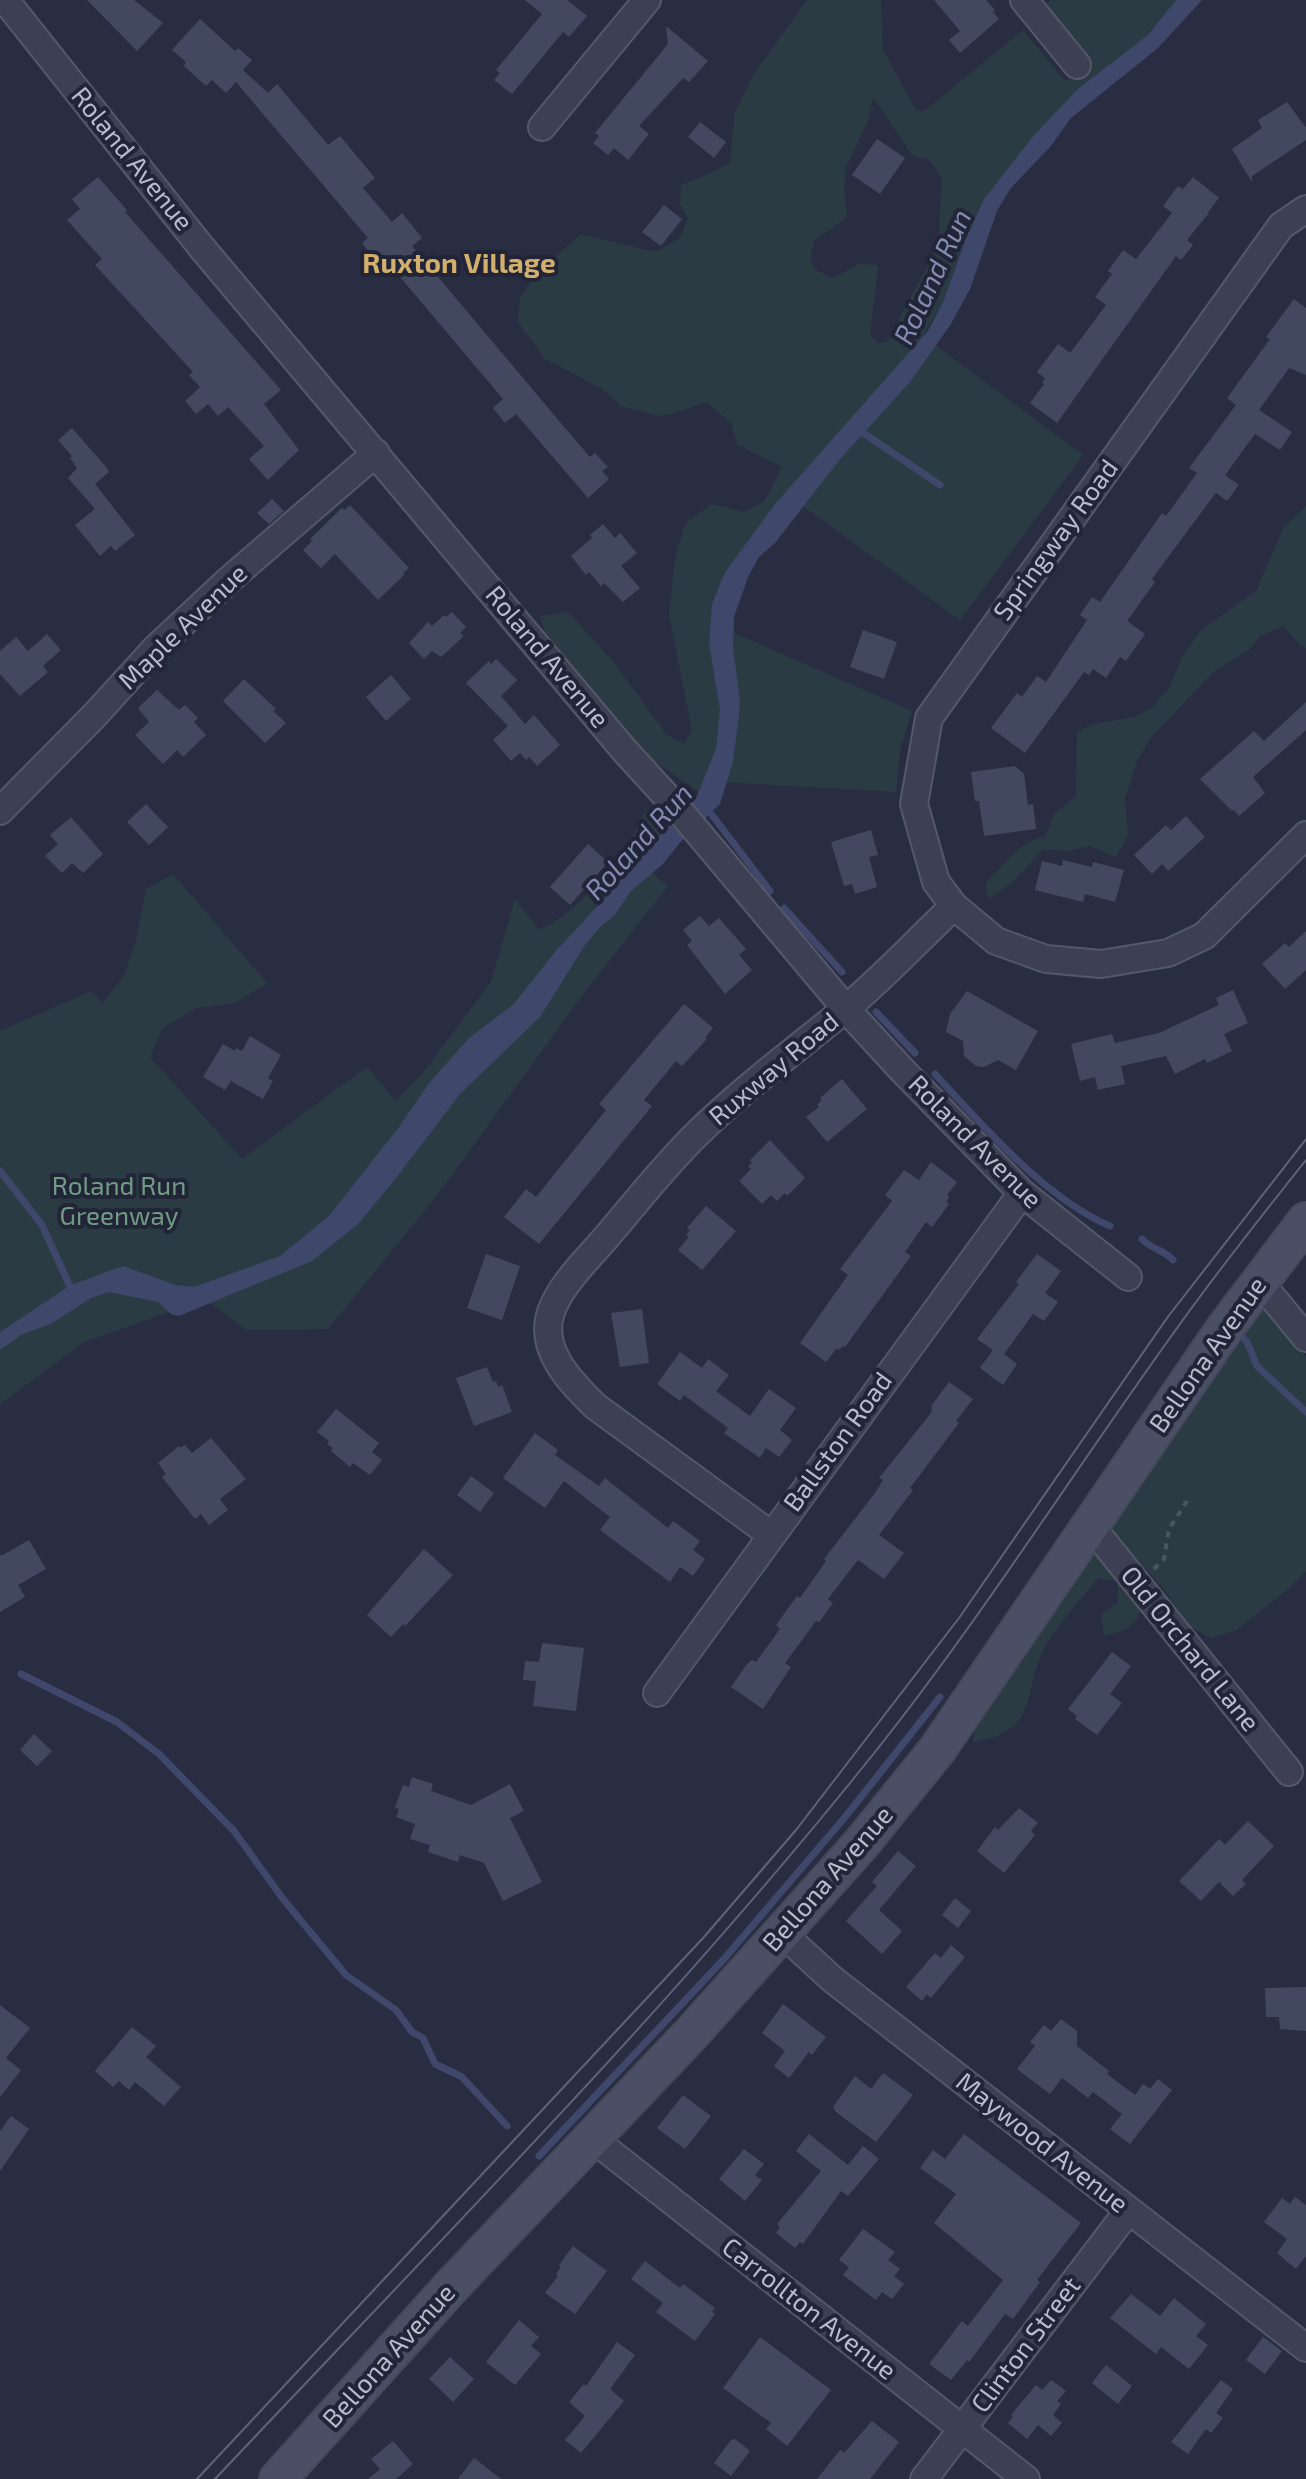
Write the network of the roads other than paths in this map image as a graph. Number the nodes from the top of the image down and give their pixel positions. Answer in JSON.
{"nodes":[{"id":1,"x":5,"y":0,"type":"edge"},
{"id":2,"x":647,"y":0,"type":"edge"},
{"id":3,"x":1024,"y":0,"type":"edge"},
{"id":4,"x":1077,"y":65,"type":"dead end"},
{"id":5,"x":542,"y":127,"type":"dead end"},
{"id":6,"x":1306,"y":209,"type":"edge"},
{"id":7,"x":376,"y":453,"type":"junction"},
{"id":8,"x":0,"y":811,"type":"edge"},
{"id":9,"x":1306,"y":835,"type":"edge"},
{"id":10,"x":954,"y":906,"type":"junction"},
{"id":11,"x":846,"y":1009,"type":"junction"},
{"id":12,"x":1022,"y":1193,"type":"junction"},
{"id":13,"x":1306,"y":1221,"type":"edge"},
{"id":14,"x":1128,"y":1277,"type":"dead end"},
{"id":15,"x":1259,"y":1281,"type":"junction"},
{"id":16,"x":1306,"y":1338,"type":"edge"},
{"id":17,"x":1090,"y":1525,"type":"junction"},
{"id":18,"x":770,"y":1534,"type":"junction"},
{"id":19,"x":657,"y":1693,"type":"dead end"},
{"id":20,"x":1289,"y":1772,"type":"dead end"},
{"id":21,"x":782,"y":1933,"type":"junction"},
{"id":22,"x":593,"y":2139,"type":"junction"},
{"id":23,"x":1128,"y":2211,"type":"junction"},
{"id":24,"x":1306,"y":2348,"type":"edge"},
{"id":25,"x":962,"y":2429,"type":"junction"},
{"id":26,"x":278,"y":2479,"type":"edge"},
{"id":27,"x":924,"y":2479,"type":"edge"},
{"id":28,"x":1026,"y":2479,"type":"edge"}],
"edges":[{"from":1,"to":7,"type":"street","name":"Roland Avenue"},
{"from":2,"to":5,"type":"street"},
{"from":3,"to":4,"type":"street"},
{"from":6,"to":10,"type":"street","name":"Springway Road"},
{"from":7,"to":8,"type":"street","name":"Maple Avenue"},
{"from":7,"to":11,"type":"street","name":"Roland Avenue"},
{"from":9,"to":10,"type":"street"},
{"from":10,"to":11,"type":"street","name":"Ruxway Road"},
{"from":11,"to":12,"type":"street","name":"Roland Avenue"},
{"from":11,"to":18,"type":"street","name":"Ruxway Road"},
{"from":12,"to":14,"type":"street","name":"Roland Avenue"},
{"from":12,"to":18,"type":"street","name":"Ballston Road"},
{"from":13,"to":15,"type":"street","name":"Bellona Avenue"},
{"from":15,"to":16,"type":"street"},
{"from":15,"to":17,"type":"street","name":"Bellona Avenue"},
{"from":17,"to":20,"type":"street","name":"Old Orchard Lane"},
{"from":17,"to":21,"type":"street","name":"Bellona Avenue"},
{"from":18,"to":19,"type":"street","name":"Ballston Road"},
{"from":21,"to":22,"type":"street","name":"Bellona Avenue"},
{"from":21,"to":23,"type":"street","name":"Maywood Avenue"},
{"from":22,"to":25,"type":"street","name":"Carrollton Avenue"},
{"from":22,"to":26,"type":"street","name":"Bellona Avenue"},
{"from":23,"to":24,"type":"street","name":"Maywood Avenue"},
{"from":23,"to":25,"type":"street","name":"Clinton Street"},
{"from":25,"to":27,"type":"street","name":"Clinton Street"},
{"from":25,"to":28,"type":"street","name":"Carrollton Avenue"}]}
